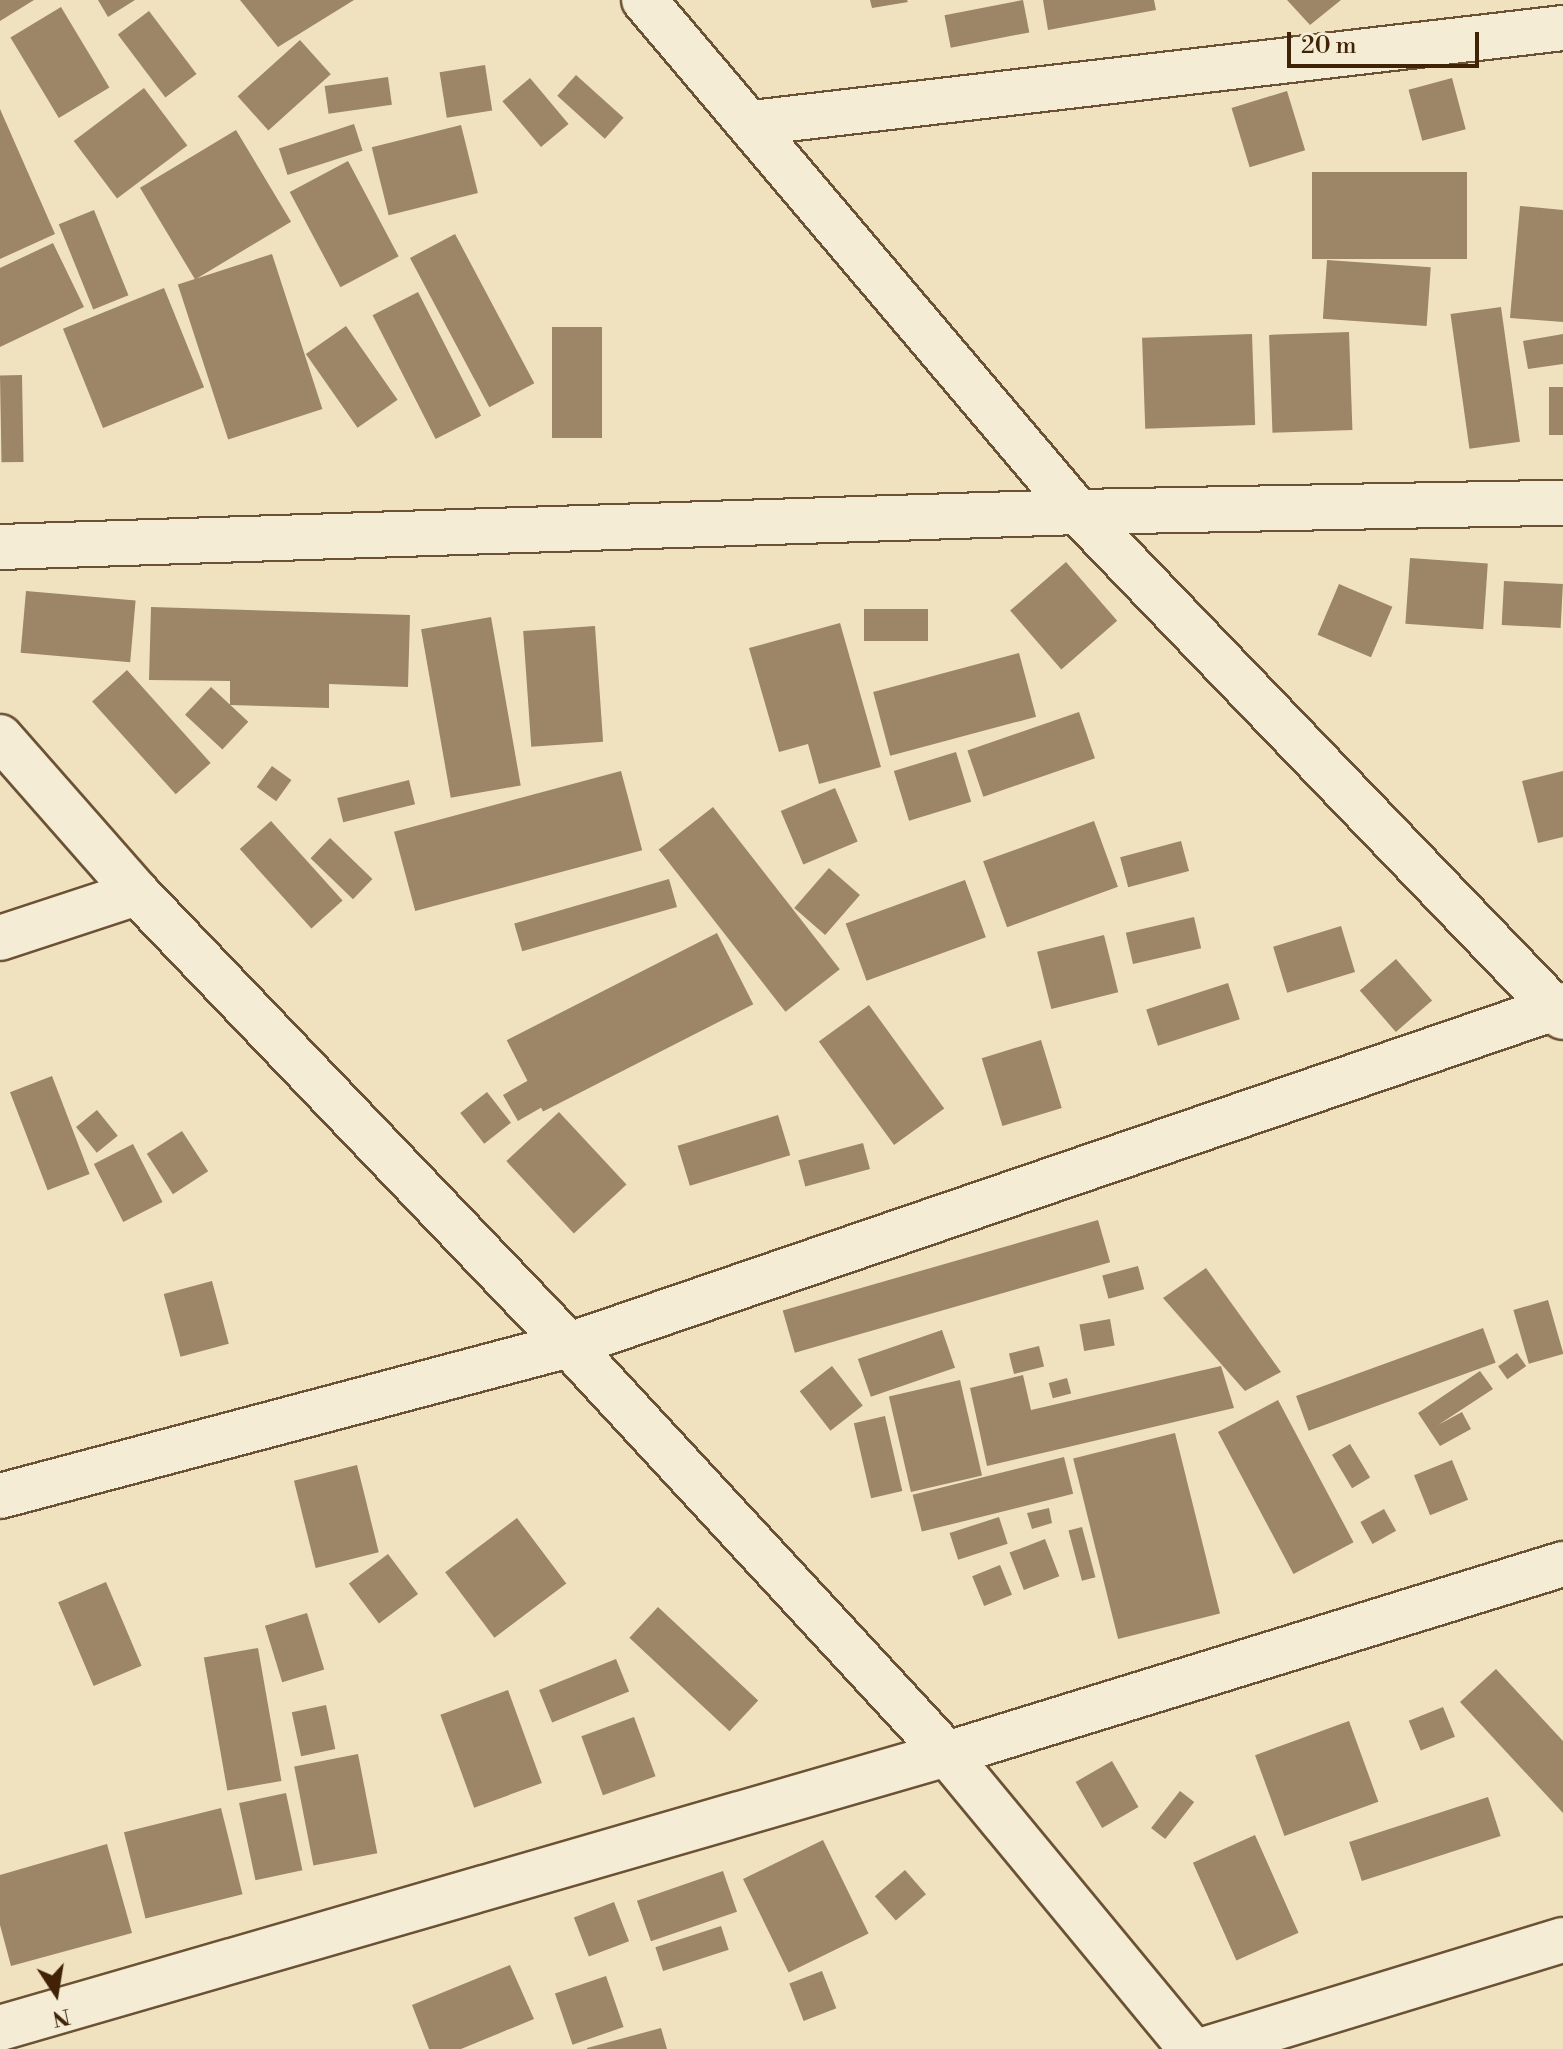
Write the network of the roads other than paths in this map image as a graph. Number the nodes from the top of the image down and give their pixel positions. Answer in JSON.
{"nodes":[{"id":1,"x":644,"y":0,"type":"edge"},
{"id":2,"x":1563,"y":28,"type":"edge"},
{"id":3,"x":753,"y":123,"type":"junction"},
{"id":4,"x":1563,"y":503,"type":"edge"},
{"id":5,"x":1078,"y":512,"type":"junction"},
{"id":6,"x":0,"y":547,"type":"edge"},
{"id":7,"x":0,"y":737,"type":"edge"},
{"id":8,"x":137,"y":893,"type":"junction"},
{"id":9,"x":0,"y":938,"type":"edge"},
{"id":10,"x":1560,"y":1010,"type":"edge"},
{"id":11,"x":569,"y":1345,"type":"junction"},
{"id":12,"x":0,"y":1496,"type":"edge"},
{"id":13,"x":1563,"y":1564,"type":"edge"},
{"id":14,"x":947,"y":1754,"type":"junction"},
{"id":15,"x":1563,"y":1940,"type":"edge"},
{"id":16,"x":0,"y":2028,"type":"edge"},
{"id":17,"x":1191,"y":2049,"type":"edge"},
{"id":18,"x":1206,"y":2049,"type":"edge"}],
"edges":[{"from":1,"to":3,"type":"street"},
{"from":2,"to":3,"type":"street"},
{"from":3,"to":5,"type":"street"},
{"from":4,"to":5,"type":"street"},
{"from":5,"to":6,"type":"street"},
{"from":5,"to":10,"type":"street"},
{"from":7,"to":8,"type":"street"},
{"from":8,"to":9,"type":"street"},
{"from":8,"to":11,"type":"street"},
{"from":10,"to":11,"type":"street"},
{"from":11,"to":12,"type":"street"},
{"from":11,"to":14,"type":"street"},
{"from":13,"to":14,"type":"street"},
{"from":14,"to":16,"type":"street"},
{"from":14,"to":17,"type":"street"},
{"from":15,"to":18,"type":"street"}]}
